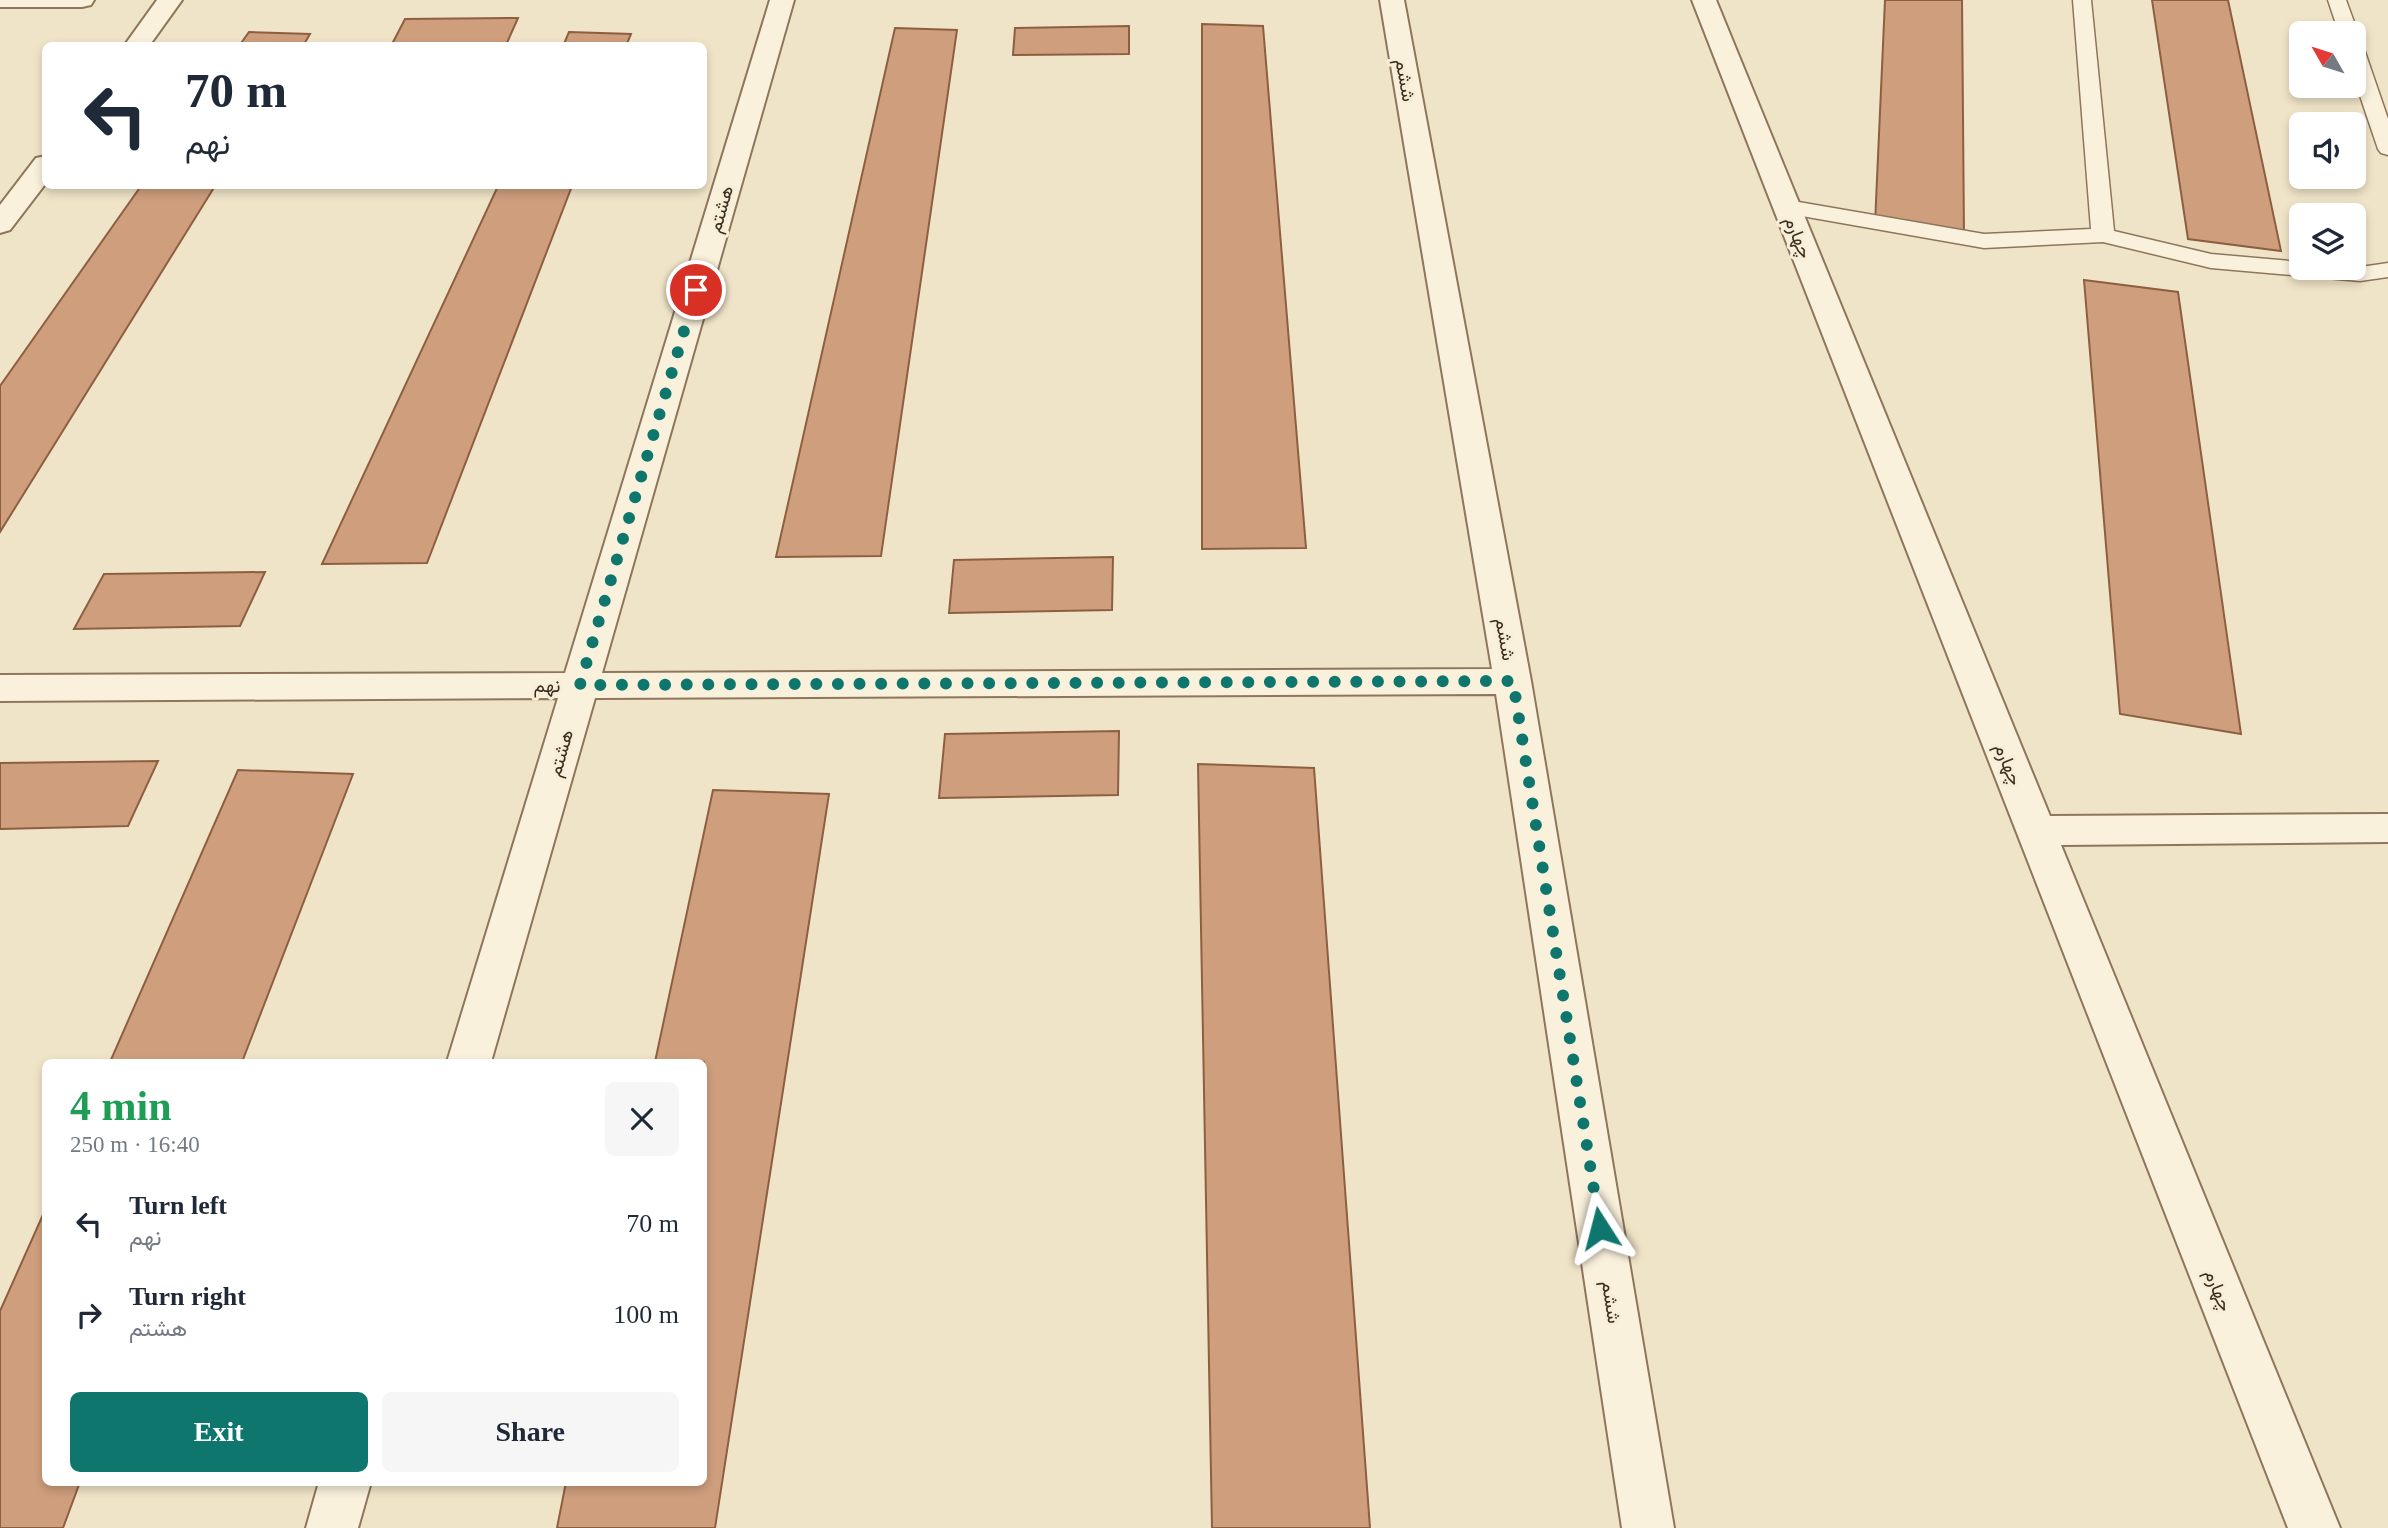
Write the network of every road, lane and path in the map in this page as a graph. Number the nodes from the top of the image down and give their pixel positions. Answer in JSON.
{"nodes":[{"id":1,"x":0,"y":0,"type":"edge"},
{"id":2,"x":82,"y":0,"type":"edge"},
{"id":3,"x":170,"y":0,"type":"edge"},
{"id":4,"x":782,"y":0,"type":"edge"},
{"id":5,"x":1392,"y":0,"type":"edge"},
{"id":6,"x":1704,"y":0,"type":"edge"},
{"id":7,"x":2082,"y":0,"type":"edge"},
{"id":8,"x":2337,"y":0,"type":"edge"},
{"id":9,"x":2344,"y":21,"type":"edge"},
{"id":10,"x":139,"y":42,"type":"edge"},
{"id":11,"x":2366,"y":84,"type":"edge"},
{"id":12,"x":2388,"y":149,"type":"edge"},
{"id":13,"x":42,"y":169,"type":"edge"},
{"id":14,"x":1787,"y":207,"type":"junction"},
{"id":15,"x":0,"y":224,"type":"edge"},
{"id":16,"x":2104,"y":234,"type":"junction"},
{"id":17,"x":2388,"y":270,"type":"edge"},
{"id":18,"x":1513,"y":681,"type":"junction"},
{"id":19,"x":580,"y":685,"type":"junction"},
{"id":20,"x":0,"y":688,"type":"edge"},
{"id":21,"x":2388,"y":828,"type":"edge"},
{"id":22,"x":2036,"y":831,"type":"junction"},
{"id":23,"x":470,"y":1059,"type":"edge"},
{"id":24,"x":344,"y":1486,"type":"edge"},
{"id":25,"x":332,"y":1528,"type":"edge"},
{"id":26,"x":1648,"y":1528,"type":"edge"},
{"id":27,"x":2314,"y":1528,"type":"edge"}],
"edges":[{"from":1,"to":2,"type":"street"},
{"from":3,"to":10,"type":"street"},
{"from":4,"to":19,"type":"street","name":"هشتم"},
{"from":5,"to":18,"type":"street","name":"ششم"},
{"from":6,"to":14,"type":"street","name":"چهارم"},
{"from":7,"to":16,"type":"lane"},
{"from":8,"to":9,"type":"lane"},
{"from":11,"to":12,"type":"lane"},
{"from":13,"to":15,"type":"street"},
{"from":14,"to":16,"type":"lane"},
{"from":14,"to":22,"type":"street","name":"چهارم"},
{"from":16,"to":17,"type":"lane"},
{"from":18,"to":19,"type":"street","name":"نهم"},
{"from":18,"to":26,"type":"street","name":"ششم"},
{"from":19,"to":20,"type":"street","name":"نهم"},
{"from":19,"to":23,"type":"street","name":"هشتم"},
{"from":21,"to":22,"type":"street"},
{"from":22,"to":27,"type":"street","name":"چهارم"},
{"from":24,"to":25,"type":"street"}]}
